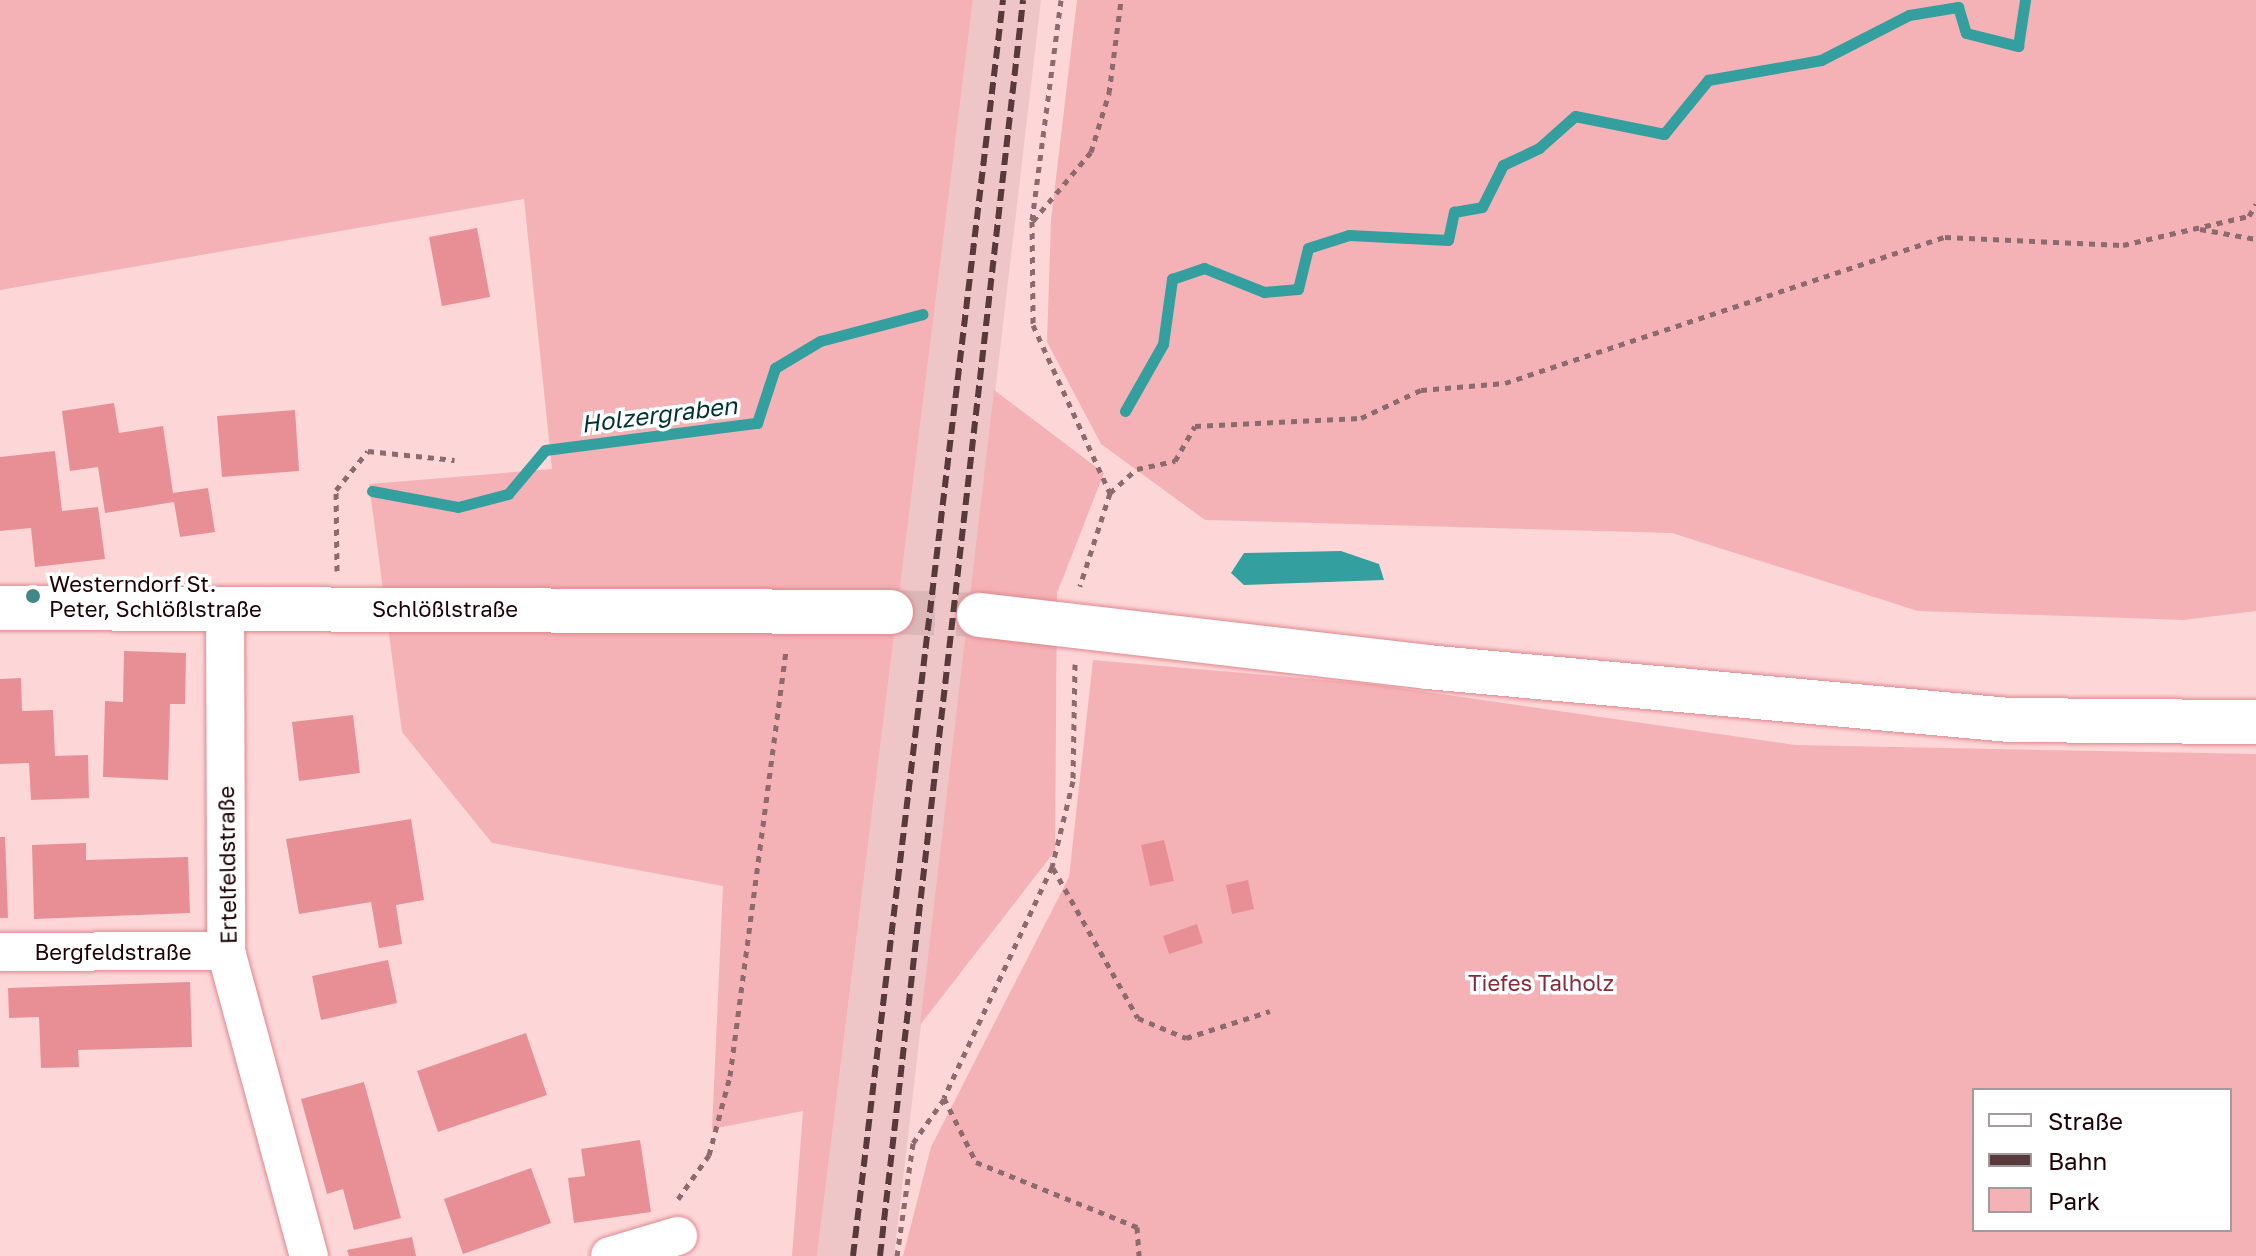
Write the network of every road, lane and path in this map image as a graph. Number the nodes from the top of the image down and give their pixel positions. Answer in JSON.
{"nodes":[{"id":1,"x":1061,"y":0,"type":"edge"},
{"id":2,"x":1121,"y":0,"type":"edge"},
{"id":3,"x":2256,"y":204,"type":"edge"},
{"id":4,"x":1032,"y":221,"type":"junction"},
{"id":5,"x":2195,"y":228,"type":"junction"},
{"id":6,"x":2256,"y":239,"type":"edge"},
{"id":7,"x":455,"y":460,"type":"dead end"},
{"id":8,"x":1110,"y":493,"type":"junction"},
{"id":9,"x":0,"y":608,"type":"edge"},
{"id":10,"x":225,"y":608,"type":"junction"},
{"id":11,"x":342,"y":609,"type":"junction"},
{"id":12,"x":794,"y":612,"type":"junction"},
{"id":13,"x":891,"y":612,"type":"tunnel mouth"},
{"id":14,"x":979,"y":615,"type":"tunnel mouth"},
{"id":15,"x":1074,"y":624,"type":"junction"},
{"id":16,"x":2256,"y":722,"type":"edge"},
{"id":17,"x":1052,"y":867,"type":"junction"},
{"id":18,"x":226,"y":951,"type":"junction"},
{"id":19,"x":0,"y":952,"type":"edge"},
{"id":20,"x":1270,"y":1011,"type":"dead end"},
{"id":21,"x":944,"y":1098,"type":"junction"},
{"id":22,"x":644,"y":1246,"type":"edge"},
{"id":23,"x":309,"y":1256,"type":"edge"},
{"id":24,"x":897,"y":1256,"type":"edge"},
{"id":25,"x":1139,"y":1256,"type":"edge"}],
"edges":[{"from":1,"to":4,"type":"path"},
{"from":2,"to":4,"type":"path"},
{"from":3,"to":5,"type":"path"},
{"from":4,"to":8,"type":"path"},
{"from":5,"to":6,"type":"path"},
{"from":5,"to":8,"type":"path"},
{"from":7,"to":11,"type":"path"},
{"from":8,"to":15,"type":"path"},
{"from":9,"to":10,"type":"street","name":"Schlößlstraße"},
{"from":10,"to":11,"type":"street","name":"Schlößlstraße"},
{"from":10,"to":18,"type":"street","name":"Ertelfeldstraße"},
{"from":11,"to":12,"type":"street","name":"Schlößlstraße"},
{"from":12,"to":13,"type":"street","name":"Schlößlstraße"},
{"from":12,"to":22,"type":"path"},
{"from":14,"to":15,"type":"street"},
{"from":15,"to":16,"type":"street"},
{"from":15,"to":17,"type":"path"},
{"from":17,"to":20,"type":"path"},
{"from":17,"to":21,"type":"path"},
{"from":18,"to":19,"type":"street","name":"Bergfeldstraße"},
{"from":18,"to":23,"type":"street","name":"Ertelfeldstraße"},
{"from":21,"to":24,"type":"path"},
{"from":21,"to":25,"type":"path"}]}
